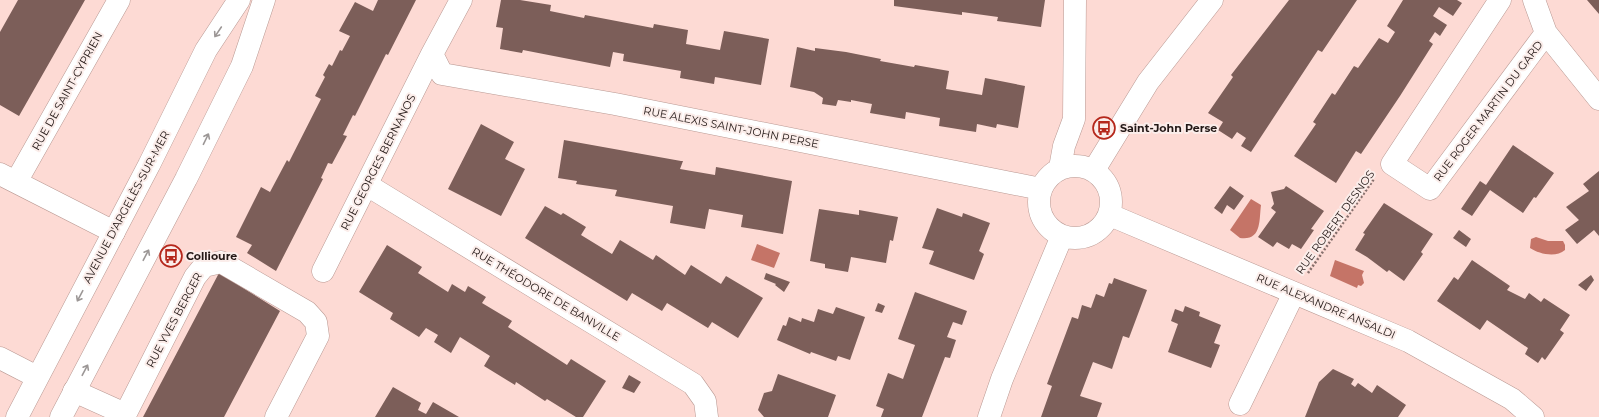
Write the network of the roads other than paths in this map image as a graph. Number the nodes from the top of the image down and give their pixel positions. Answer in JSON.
{"nodes":[{"id":1,"x":119,"y":0,"type":"edge"},
{"id":2,"x":239,"y":0,"type":"edge"},
{"id":3,"x":264,"y":0,"type":"edge"},
{"id":4,"x":461,"y":0,"type":"edge"},
{"id":5,"x":1075,"y":0,"type":"edge"},
{"id":6,"x":1212,"y":0,"type":"edge"},
{"id":7,"x":1500,"y":0,"type":"edge"},
{"id":8,"x":1534,"y":0,"type":"edge"},
{"id":9,"x":1546,"y":33,"type":"junction"},
{"id":10,"x":432,"y":54,"type":"junction"},
{"id":11,"x":1599,"y":99,"type":"edge"},
{"id":12,"x":1060,"y":168,"type":"junction"},
{"id":13,"x":1094,"y":170,"type":"junction"},
{"id":14,"x":8,"y":178,"type":"edge"},
{"id":15,"x":367,"y":185,"type":"junction"},
{"id":16,"x":1041,"y":189,"type":"junction"},
{"id":17,"x":1110,"y":215,"type":"junction"},
{"id":18,"x":114,"y":232,"type":"junction"},
{"id":19,"x":1062,"y":236,"type":"junction"},
{"id":20,"x":323,"y":271,"type":"dead end"},
{"id":21,"x":1294,"y":293,"type":"junction"},
{"id":22,"x":1,"y":361,"type":"edge"},
{"id":23,"x":37,"y":377,"type":"junction"},
{"id":24,"x":74,"y":391,"type":"junction"},
{"id":25,"x":1240,"y":404,"type":"dead end"},
{"id":26,"x":124,"y":416,"type":"edge"},
{"id":27,"x":17,"y":417,"type":"edge"},
{"id":28,"x":61,"y":417,"type":"edge"},
{"id":29,"x":276,"y":417,"type":"edge"},
{"id":30,"x":707,"y":417,"type":"edge"},
{"id":31,"x":989,"y":417,"type":"edge"},
{"id":32,"x":1533,"y":417,"type":"edge"}],
"edges":[{"from":1,"to":14,"type":"street","name":"RUE DE SAINT-CYPRIEN"},
{"from":2,"to":18,"type":"street","name":"AVENUE D'ARGELÈS-SUR-MER","one_way":true},
{"from":24,"to":3,"type":"street","one_way":true},
{"from":4,"to":10,"type":"street","name":"RUE GEORGES BERNANOS"},
{"from":5,"to":12,"type":"street"},
{"from":6,"to":13,"type":"street"},
{"from":7,"to":9,"type":"street","name":"RUE ROGER MARTIN DU GARD"},
{"from":8,"to":9,"type":"street"},
{"from":9,"to":11,"type":"street"},
{"from":10,"to":15,"type":"street","name":"RUE GEORGES BERNANOS"},
{"from":10,"to":16,"type":"street","name":"RUE ALEXIS SAINT-JOHN PERSE"},
{"from":12,"to":13,"type":"street"},
{"from":12,"to":16,"type":"street"},
{"from":13,"to":17,"type":"street"},
{"from":14,"to":18,"type":"street"},
{"from":15,"to":20,"type":"street","name":"RUE GEORGES BERNANOS"},
{"from":15,"to":30,"type":"street","name":"RUE THÉODORE DE BANVILLE"},
{"from":16,"to":19,"type":"street"},
{"from":17,"to":19,"type":"street"},
{"from":17,"to":21,"type":"street","name":"RUE ALEXANDRE ANSALDI"},
{"from":18,"to":23,"type":"street","name":"AVENUE D'ARGELÈS-SUR-MER","one_way":true},
{"from":19,"to":31,"type":"street"},
{"from":21,"to":25,"type":"street"},
{"from":21,"to":32,"type":"street","name":"RUE ALEXANDRE ANSALDI"},
{"from":22,"to":23,"type":"street"},
{"from":23,"to":27,"type":"street","name":"AVENUE D'ARGELÈS-SUR-MER"},
{"from":24,"to":26,"type":"street"},
{"from":24,"to":28,"type":"street"},
{"from":26,"to":29,"type":"street","name":"RUE YVES BERGER"}]}
